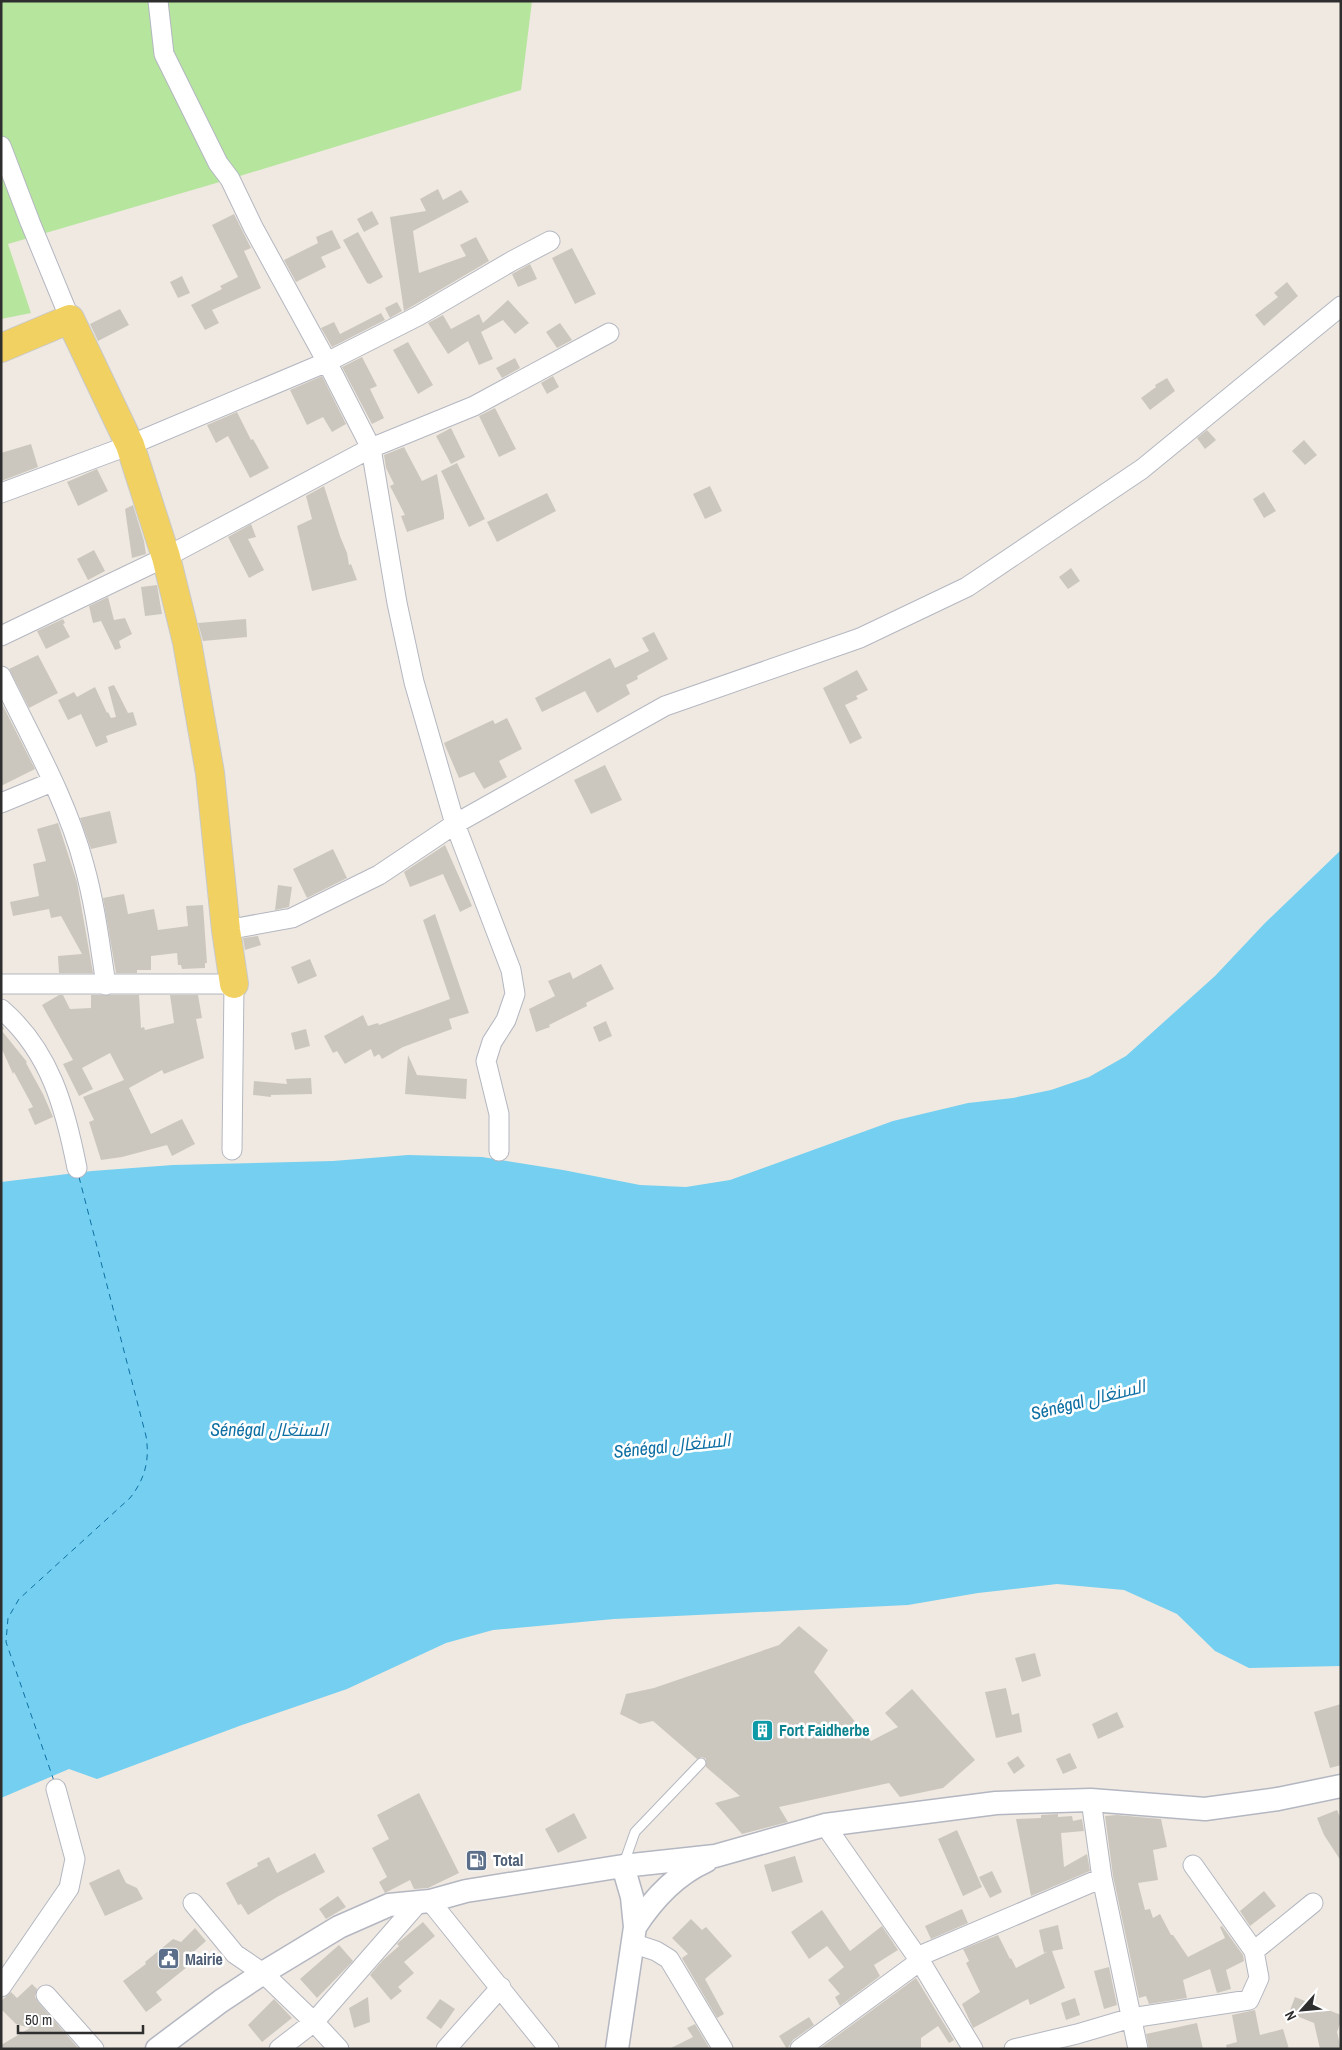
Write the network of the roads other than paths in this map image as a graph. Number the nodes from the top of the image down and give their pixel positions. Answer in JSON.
{"nodes":[{"id":1,"x":158,"y":1,"type":"edge"},
{"id":2,"x":1,"y":146,"type":"edge"},
{"id":3,"x":550,"y":241,"type":"dead end"},
{"id":4,"x":1341,"y":306,"type":"edge"},
{"id":5,"x":70,"y":319,"type":"junction"},
{"id":6,"x":609,"y":333,"type":"dead end"},
{"id":7,"x":1,"y":348,"type":"edge"},
{"id":8,"x":327,"y":362,"type":"junction"},
{"id":9,"x":130,"y":445,"type":"junction"},
{"id":10,"x":371,"y":448,"type":"junction"},
{"id":11,"x":1,"y":493,"type":"edge"},
{"id":12,"x":166,"y":557,"type":"junction"},
{"id":13,"x":1,"y":636,"type":"edge"},
{"id":14,"x":1,"y":676,"type":"edge"},
{"id":15,"x":52,"y":782,"type":"junction"},
{"id":16,"x":1,"y":803,"type":"edge"},
{"id":17,"x":455,"y":824,"type":"junction"},
{"id":18,"x":226,"y":930,"type":"junction"},
{"id":19,"x":1,"y":984,"type":"edge"},
{"id":20,"x":234,"y":984,"type":"junction"},
{"id":21,"x":106,"y":985,"type":"junction"},
{"id":22,"x":1,"y":1009,"type":"edge"},
{"id":23,"x":232,"y":1150,"type":"dead end"},
{"id":24,"x":499,"y":1151,"type":"dead end"},
{"id":25,"x":77,"y":1168,"type":"dead end"},
{"id":26,"x":701,"y":1763,"type":"dead end"},
{"id":27,"x":1341,"y":1786,"type":"edge"},
{"id":28,"x":56,"y":1789,"type":"dead end"},
{"id":29,"x":1091,"y":1800,"type":"junction"},
{"id":30,"x":825,"y":1824,"type":"junction"},
{"id":31,"x":715,"y":1856,"type":"junction"},
{"id":32,"x":1194,"y":1864,"type":"dead end"},
{"id":33,"x":623,"y":1866,"type":"junction"},
{"id":34,"x":1102,"y":1878,"type":"junction"},
{"id":35,"x":424,"y":1902,"type":"junction"},
{"id":36,"x":193,"y":1903,"type":"dead end"},
{"id":37,"x":1313,"y":1903,"type":"dead end"},
{"id":38,"x":633,"y":1935,"type":"junction"},
{"id":39,"x":1254,"y":1951,"type":"junction"},
{"id":40,"x":919,"y":1959,"type":"junction"},
{"id":41,"x":262,"y":1974,"type":"junction"},
{"id":42,"x":1,"y":1987,"type":"edge"},
{"id":43,"x":501,"y":1987,"type":"junction"},
{"id":44,"x":46,"y":1995,"type":"dead end"},
{"id":45,"x":1131,"y":2018,"type":"junction"},
{"id":46,"x":314,"y":2022,"type":"junction"},
{"id":47,"x":1077,"y":2034,"type":"junction"},
{"id":48,"x":94,"y":2049,"type":"edge"},
{"id":49,"x":157,"y":2049,"type":"edge"},
{"id":50,"x":279,"y":2049,"type":"edge"},
{"id":51,"x":339,"y":2049,"type":"edge"},
{"id":52,"x":446,"y":2049,"type":"edge"},
{"id":53,"x":549,"y":2049,"type":"edge"},
{"id":54,"x":617,"y":2049,"type":"edge"},
{"id":55,"x":723,"y":2049,"type":"edge"},
{"id":56,"x":800,"y":2049,"type":"edge"},
{"id":57,"x":973,"y":2049,"type":"edge"},
{"id":58,"x":1014,"y":2049,"type":"edge"},
{"id":59,"x":1090,"y":2049,"type":"edge"},
{"id":60,"x":1138,"y":2049,"type":"edge"}],
"edges":[{"from":1,"to":8,"type":"street"},
{"from":2,"to":5,"type":"street"},
{"from":3,"to":8,"type":"street"},
{"from":4,"to":17,"type":"street"},
{"from":5,"to":7,"type":"main road"},
{"from":5,"to":9,"type":"main road"},
{"from":6,"to":10,"type":"street"},
{"from":8,"to":9,"type":"street"},
{"from":8,"to":10,"type":"street"},
{"from":9,"to":11,"type":"street"},
{"from":9,"to":12,"type":"main road"},
{"from":10,"to":12,"type":"street"},
{"from":10,"to":17,"type":"street"},
{"from":12,"to":13,"type":"street"},
{"from":12,"to":18,"type":"main road"},
{"from":14,"to":15,"type":"street"},
{"from":15,"to":16,"type":"street"},
{"from":15,"to":21,"type":"street"},
{"from":17,"to":18,"type":"street"},
{"from":17,"to":24,"type":"street"},
{"from":18,"to":20,"type":"main road"},
{"from":19,"to":21,"type":"street"},
{"from":20,"to":21,"type":"street"},
{"from":20,"to":23,"type":"street"},
{"from":22,"to":25,"type":"street"},
{"from":26,"to":33,"type":"lane"},
{"from":27,"to":29,"type":"street"},
{"from":28,"to":42,"type":"street"},
{"from":29,"to":30,"type":"street"},
{"from":29,"to":34,"type":"street"},
{"from":30,"to":31,"type":"street"},
{"from":30,"to":40,"type":"street"},
{"from":31,"to":33,"type":"street"},
{"from":31,"to":38,"type":"street"},
{"from":32,"to":39,"type":"street"},
{"from":33,"to":35,"type":"street"},
{"from":33,"to":38,"type":"street"},
{"from":34,"to":40,"type":"street"},
{"from":34,"to":45,"type":"street"},
{"from":35,"to":41,"type":"street"},
{"from":35,"to":43,"type":"street"},
{"from":35,"to":46,"type":"street"},
{"from":36,"to":41,"type":"street"},
{"from":37,"to":39,"type":"street"},
{"from":38,"to":54,"type":"street"},
{"from":38,"to":55,"type":"street"},
{"from":39,"to":45,"type":"street"},
{"from":40,"to":56,"type":"street"},
{"from":40,"to":57,"type":"street"},
{"from":41,"to":46,"type":"street"},
{"from":41,"to":49,"type":"street"},
{"from":43,"to":52,"type":"street"},
{"from":43,"to":53,"type":"street"},
{"from":44,"to":48,"type":"street"},
{"from":45,"to":47,"type":"street"},
{"from":45,"to":60,"type":"street"},
{"from":46,"to":50,"type":"street"},
{"from":46,"to":51,"type":"street"},
{"from":47,"to":58,"type":"street"},
{"from":47,"to":59,"type":"street"}]}
